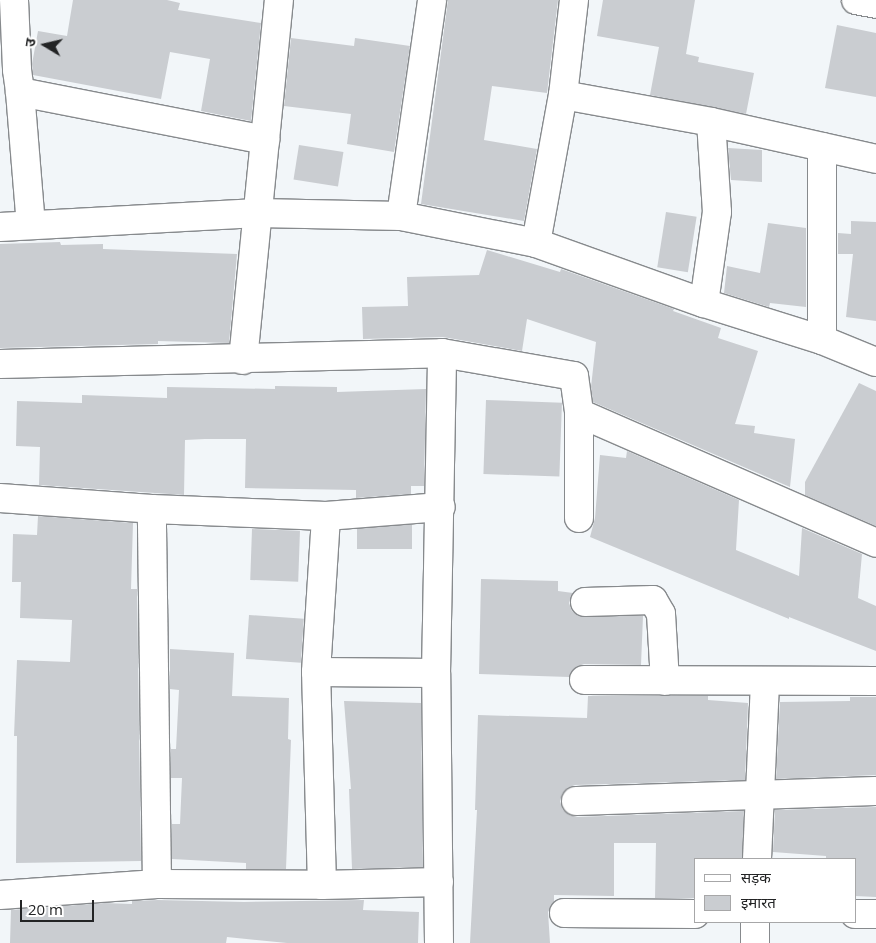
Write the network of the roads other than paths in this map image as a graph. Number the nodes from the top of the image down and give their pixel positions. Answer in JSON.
{"nodes":[{"id":1,"x":14,"y":0,"type":"edge"},
{"id":2,"x":279,"y":0,"type":"edge"},
{"id":3,"x":432,"y":0,"type":"edge"},
{"id":4,"x":574,"y":0,"type":"edge"},
{"id":5,"x":856,"y":0,"type":"edge"},
{"id":6,"x":876,"y":4,"type":"edge"},
{"id":7,"x":20,"y":92,"type":"junction"},
{"id":8,"x":563,"y":95,"type":"junction"},
{"id":9,"x":711,"y":122,"type":"junction"},
{"id":10,"x":265,"y":140,"type":"junction"},
{"id":11,"x":822,"y":147,"type":"junction"},
{"id":12,"x":876,"y":159,"type":"edge"},
{"id":13,"x":258,"y":213,"type":"junction"},
{"id":14,"x":401,"y":216,"type":"junction"},
{"id":15,"x":31,"y":225,"type":"junction"},
{"id":16,"x":0,"y":227,"type":"edge"},
{"id":17,"x":536,"y":243,"type":"junction"},
{"id":18,"x":704,"y":303,"type":"junction"},
{"id":19,"x":822,"y":340,"type":"junction"},
{"id":20,"x":442,"y":353,"type":"junction"},
{"id":21,"x":243,"y":360,"type":"junction"},
{"id":22,"x":876,"y":362,"type":"edge"},
{"id":23,"x":0,"y":364,"type":"edge"},
{"id":24,"x":579,"y":414,"type":"junction"},
{"id":25,"x":0,"y":498,"type":"edge"},
{"id":26,"x":441,"y":507,"type":"junction"},
{"id":27,"x":152,"y":509,"type":"junction"},
{"id":28,"x":326,"y":516,"type":"junction"},
{"id":29,"x":579,"y":518,"type":"dead end"},
{"id":30,"x":876,"y":543,"type":"edge"},
{"id":31,"x":585,"y":602,"type":"dead end"},
{"id":32,"x":316,"y":672,"type":"junction"},
{"id":33,"x":436,"y":673,"type":"junction"},
{"id":34,"x":584,"y":680,"type":"dead end"},
{"id":35,"x":665,"y":681,"type":"junction"},
{"id":36,"x":765,"y":681,"type":"junction"},
{"id":37,"x":876,"y":681,"type":"edge"},
{"id":38,"x":876,"y":792,"type":"edge"},
{"id":39,"x":760,"y":795,"type":"junction"},
{"id":40,"x":576,"y":801,"type":"dead end"},
{"id":41,"x":757,"y":858,"type":"edge"},
{"id":42,"x":438,"y":882,"type":"junction"},
{"id":43,"x":157,"y":884,"type":"junction"},
{"id":44,"x":322,"y":885,"type":"junction"},
{"id":45,"x":0,"y":895,"type":"edge"},
{"id":46,"x":564,"y":913,"type":"dead end"},
{"id":47,"x":694,"y":914,"type":"edge"},
{"id":48,"x":856,"y":914,"type":"edge"},
{"id":49,"x":876,"y":914,"type":"edge"},
{"id":50,"x":755,"y":923,"type":"edge"},
{"id":51,"x":439,"y":943,"type":"edge"},
{"id":52,"x":755,"y":943,"type":"edge"}],
"edges":[{"from":1,"to":7,"type":"street"},
{"from":2,"to":10,"type":"street"},
{"from":3,"to":14,"type":"street"},
{"from":4,"to":8,"type":"street"},
{"from":5,"to":6,"type":"street"},
{"from":7,"to":10,"type":"street"},
{"from":7,"to":15,"type":"street"},
{"from":8,"to":9,"type":"street"},
{"from":8,"to":17,"type":"street"},
{"from":9,"to":11,"type":"street"},
{"from":9,"to":18,"type":"street"},
{"from":10,"to":13,"type":"street"},
{"from":11,"to":12,"type":"street"},
{"from":11,"to":19,"type":"street"},
{"from":13,"to":14,"type":"street"},
{"from":13,"to":15,"type":"street"},
{"from":13,"to":21,"type":"street"},
{"from":14,"to":17,"type":"street"},
{"from":15,"to":16,"type":"street"},
{"from":17,"to":18,"type":"street"},
{"from":18,"to":19,"type":"street"},
{"from":19,"to":22,"type":"street"},
{"from":20,"to":21,"type":"street"},
{"from":20,"to":24,"type":"street"},
{"from":20,"to":26,"type":"street"},
{"from":21,"to":23,"type":"street"},
{"from":24,"to":29,"type":"street"},
{"from":24,"to":30,"type":"street"},
{"from":25,"to":27,"type":"street"},
{"from":26,"to":28,"type":"street"},
{"from":26,"to":33,"type":"street"},
{"from":27,"to":28,"type":"street"},
{"from":27,"to":43,"type":"street"},
{"from":28,"to":32,"type":"street"},
{"from":31,"to":35,"type":"street"},
{"from":32,"to":33,"type":"street"},
{"from":32,"to":44,"type":"street"},
{"from":33,"to":42,"type":"street"},
{"from":34,"to":35,"type":"street"},
{"from":35,"to":36,"type":"street"},
{"from":36,"to":37,"type":"street"},
{"from":36,"to":39,"type":"street"},
{"from":38,"to":39,"type":"street"},
{"from":39,"to":40,"type":"street"},
{"from":39,"to":41,"type":"street"},
{"from":42,"to":44,"type":"street"},
{"from":42,"to":51,"type":"street"},
{"from":43,"to":44,"type":"street"},
{"from":43,"to":45,"type":"street"},
{"from":46,"to":47,"type":"street"},
{"from":48,"to":49,"type":"street"},
{"from":50,"to":52,"type":"street"}]}
